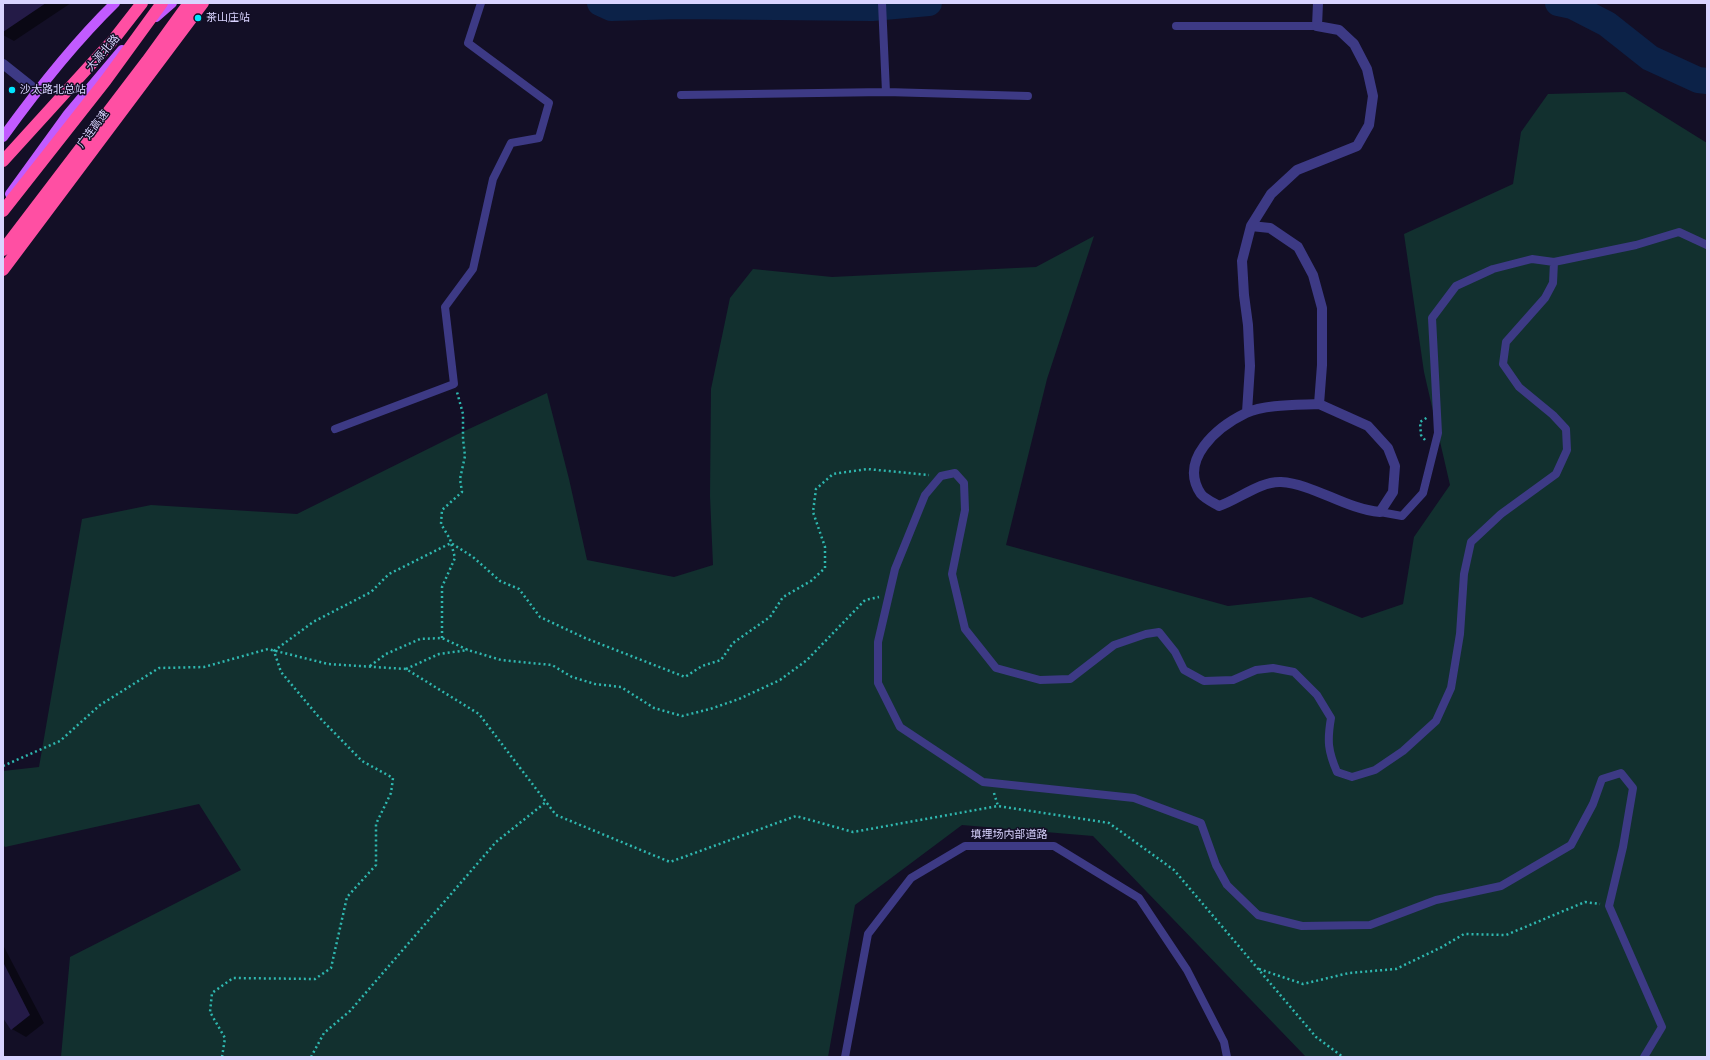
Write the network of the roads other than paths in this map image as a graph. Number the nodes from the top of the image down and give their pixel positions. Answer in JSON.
{"nodes":[{"id":1,"x":115,"y":3,"type":"edge"},
{"id":2,"x":142,"y":3,"type":"edge"},
{"id":3,"x":162,"y":3,"type":"edge"},
{"id":4,"x":172,"y":3,"type":"edge"},
{"id":5,"x":189,"y":3,"type":"edge"},
{"id":6,"x":203,"y":3,"type":"edge"},
{"id":7,"x":481,"y":3,"type":"edge"},
{"id":8,"x":882,"y":3,"type":"edge"},
{"id":9,"x":1318,"y":7,"type":"edge"},
{"id":10,"x":1176,"y":26,"type":"dead end"},
{"id":11,"x":1317,"y":26,"type":"junction"},
{"id":12,"x":3,"y":64,"type":"edge"},
{"id":13,"x":38,"y":91,"type":"junction"},
{"id":14,"x":886,"y":92,"type":"junction"},
{"id":15,"x":681,"y":95,"type":"dead end"},
{"id":16,"x":1028,"y":96,"type":"dead end"},
{"id":17,"x":3,"y":137,"type":"edge"},
{"id":18,"x":3,"y":161,"type":"edge"},
{"id":19,"x":3,"y":204,"type":"edge"},
{"id":20,"x":3,"y":211,"type":"edge"},
{"id":21,"x":1251,"y":226,"type":"junction"},
{"id":22,"x":1707,"y":245,"type":"edge"},
{"id":23,"x":3,"y":250,"type":"edge"},
{"id":24,"x":1554,"y":262,"type":"junction"},
{"id":25,"x":3,"y":270,"type":"edge"},
{"id":26,"x":1319,"y":404,"type":"junction"},
{"id":27,"x":1247,"y":412,"type":"junction"},
{"id":28,"x":335,"y":429,"type":"dead end"},
{"id":29,"x":1380,"y":512,"type":"junction"},
{"id":30,"x":845,"y":1057,"type":"edge"},
{"id":31,"x":1227,"y":1057,"type":"edge"},
{"id":32,"x":1644,"y":1057,"type":"edge"}],
"edges":[{"from":1,"to":13,"type":"main road"},
{"from":2,"to":18,"type":"highway"},
{"from":3,"to":20,"type":"highway","name":"广连高速","bridge":true},
{"from":4,"to":19,"type":"main road","name":"大源北路"},
{"from":5,"to":23,"type":"highway"},
{"from":6,"to":25,"type":"highway","name":"广连高速"},
{"from":7,"to":28,"type":"lane"},
{"from":8,"to":14,"type":"lane"},
{"from":9,"to":11,"type":"street"},
{"from":10,"to":11,"type":"lane"},
{"from":11,"to":21,"type":"street"},
{"from":12,"to":13,"type":"street"},
{"from":13,"to":17,"type":"main road"},
{"from":14,"to":15,"type":"lane"},
{"from":14,"to":16,"type":"lane"},
{"from":21,"to":26,"type":"street"},
{"from":21,"to":27,"type":"street"},
{"from":22,"to":24,"type":"lane"},
{"from":24,"to":29,"type":"lane"},
{"from":24,"to":32,"type":"lane"},
{"from":26,"to":27,"type":"street"},
{"from":26,"to":29,"type":"street"},
{"from":27,"to":29,"type":"street"},
{"from":30,"to":31,"type":"lane","name":"填埋场内部道路"}]}
